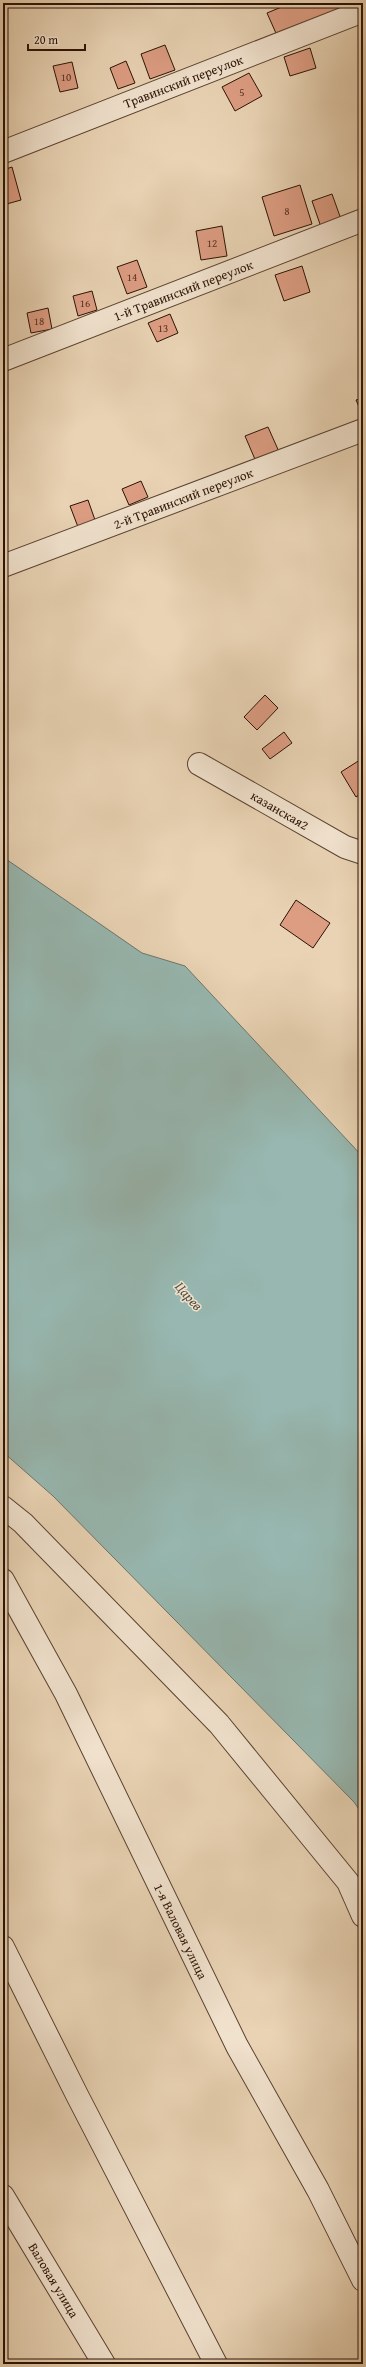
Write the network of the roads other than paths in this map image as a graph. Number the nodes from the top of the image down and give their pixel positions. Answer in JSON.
{"nodes":[{"id":1,"x":363,"y":11,"type":"edge"},
{"id":2,"x":3,"y":152,"type":"edge"},
{"id":3,"x":363,"y":220,"type":"edge"},
{"id":4,"x":3,"y":360,"type":"edge"},
{"id":5,"x":363,"y":430,"type":"edge"},
{"id":6,"x":3,"y":566,"type":"edge"},
{"id":7,"x":199,"y":764,"type":"dead end"},
{"id":8,"x":363,"y":854,"type":"edge"},
{"id":9,"x":3,"y":1507,"type":"edge"},
{"id":10,"x":3,"y":1580,"type":"edge"},
{"id":11,"x":363,"y":1916,"type":"edge"},
{"id":12,"x":3,"y":1947,"type":"edge"},
{"id":13,"x":3,"y":2196,"type":"edge"},
{"id":14,"x":363,"y":2280,"type":"edge"},
{"id":15,"x":104,"y":2364,"type":"edge"},
{"id":16,"x":216,"y":2364,"type":"edge"}],
"edges":[{"from":1,"to":2,"type":"street","name":"Травинский переулок"},
{"from":3,"to":4,"type":"street","name":"1-й Травинский переулок"},
{"from":5,"to":6,"type":"street","name":"2-й Травинский переулок"},
{"from":7,"to":8,"type":"street","name":"казанская2"},
{"from":9,"to":11,"type":"street"},
{"from":10,"to":14,"type":"street","name":"1-я Валовая улица"},
{"from":12,"to":16,"type":"street"},
{"from":13,"to":15,"type":"street","name":"Валовая улица"}]}
